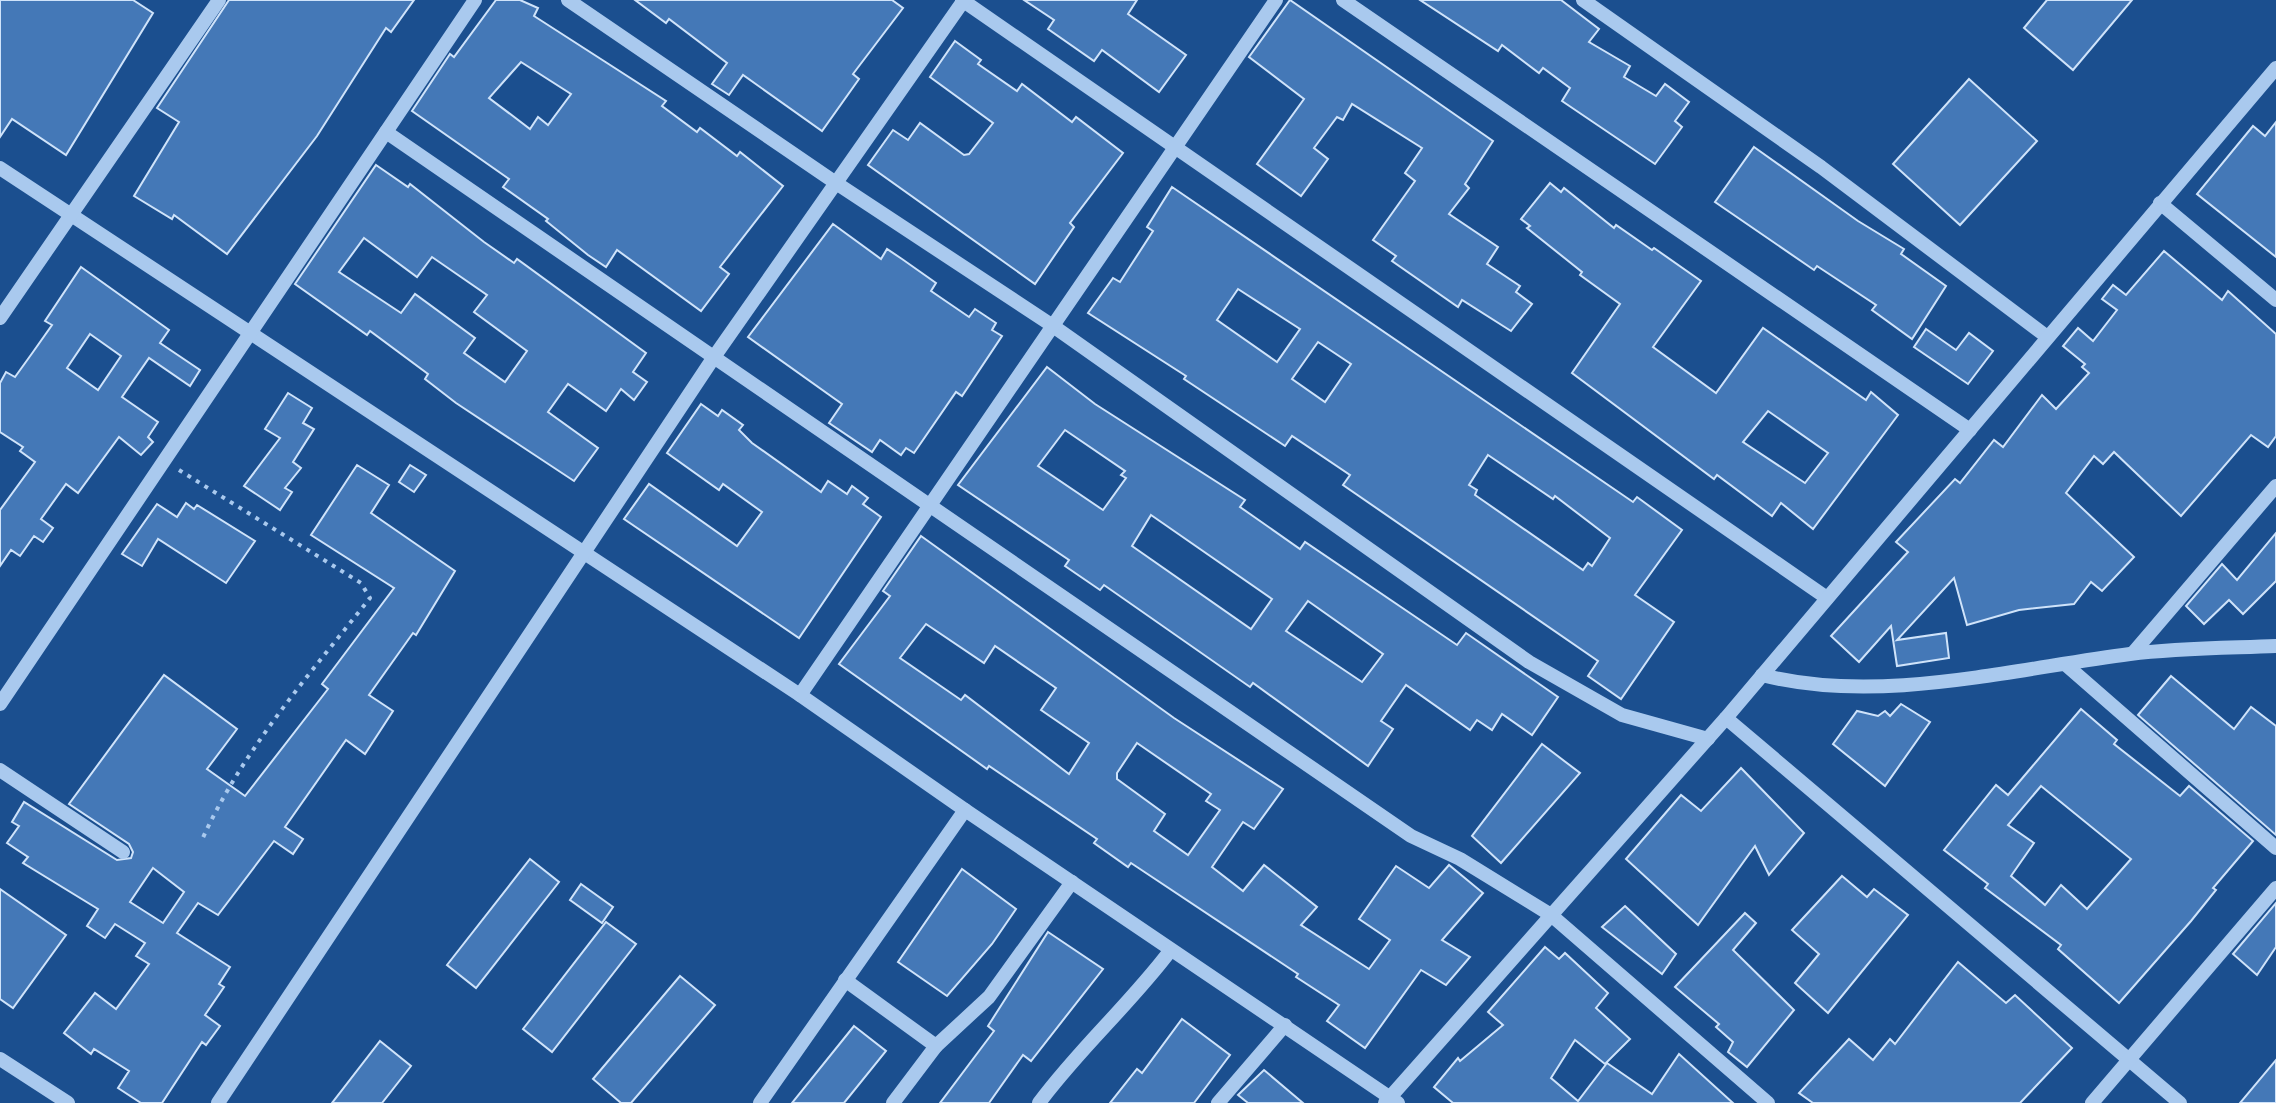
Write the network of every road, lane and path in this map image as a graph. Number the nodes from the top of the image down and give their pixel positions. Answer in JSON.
{"nodes":[{"id":1,"x":219,"y":0,"type":"edge"},
{"id":2,"x":475,"y":0,"type":"edge"},
{"id":3,"x":568,"y":0,"type":"edge"},
{"id":4,"x":963,"y":0,"type":"edge"},
{"id":5,"x":1276,"y":0,"type":"edge"},
{"id":6,"x":1343,"y":0,"type":"edge"},
{"id":7,"x":1583,"y":0,"type":"edge"},
{"id":8,"x":2276,"y":68,"type":"edge"},
{"id":9,"x":386,"y":132,"type":"junction"},
{"id":10,"x":1176,"y":148,"type":"junction"},
{"id":11,"x":0,"y":168,"type":"edge"},
{"id":12,"x":836,"y":183,"type":"junction"},
{"id":13,"x":2160,"y":203,"type":"junction"},
{"id":14,"x":71,"y":215,"type":"junction"},
{"id":15,"x":2276,"y":300,"type":"edge"},
{"id":16,"x":0,"y":318,"type":"edge"},
{"id":17,"x":1053,"y":326,"type":"junction"},
{"id":18,"x":251,"y":332,"type":"junction"},
{"id":19,"x":2046,"y":336,"type":"junction"},
{"id":20,"x":714,"y":357,"type":"junction"},
{"id":21,"x":1970,"y":430,"type":"junction"},
{"id":22,"x":164,"y":461,"type":"junction"},
{"id":23,"x":2276,"y":486,"type":"edge"},
{"id":24,"x":929,"y":503,"type":"junction"},
{"id":25,"x":585,"y":554,"type":"junction"},
{"id":26,"x":1827,"y":598,"type":"junction"},
{"id":27,"x":2276,"y":646,"type":"edge"},
{"id":28,"x":2133,"y":653,"type":"junction"},
{"id":29,"x":2065,"y":664,"type":"junction"},
{"id":30,"x":1762,"y":675,"type":"junction"},
{"id":31,"x":800,"y":695,"type":"junction"},
{"id":32,"x":0,"y":704,"type":"edge"},
{"id":33,"x":1726,"y":718,"type":"junction"},
{"id":34,"x":1708,"y":739,"type":"junction"},
{"id":35,"x":0,"y":770,"type":"edge"},
{"id":36,"x":965,"y":810,"type":"junction"},
{"id":37,"x":201,"y":842,"type":"dead end"},
{"id":38,"x":2276,"y":848,"type":"edge"},
{"id":39,"x":123,"y":852,"type":"dead end"},
{"id":40,"x":1072,"y":882,"type":"junction"},
{"id":41,"x":2276,"y":888,"type":"edge"},
{"id":42,"x":1551,"y":915,"type":"junction"},
{"id":43,"x":1170,"y":951,"type":"junction"},
{"id":44,"x":845,"y":980,"type":"junction"},
{"id":45,"x":1285,"y":1025,"type":"junction"},
{"id":46,"x":936,"y":1046,"type":"junction"},
{"id":47,"x":2130,"y":1058,"type":"junction"},
{"id":48,"x":0,"y":1059,"type":"edge"},
{"id":49,"x":1391,"y":1101,"type":"edge"},
{"id":50,"x":68,"y":1103,"type":"edge"},
{"id":51,"x":218,"y":1103,"type":"edge"},
{"id":52,"x":760,"y":1103,"type":"edge"},
{"id":53,"x":893,"y":1103,"type":"edge"},
{"id":54,"x":1039,"y":1103,"type":"edge"},
{"id":55,"x":1218,"y":1103,"type":"edge"},
{"id":56,"x":1768,"y":1103,"type":"edge"},
{"id":57,"x":2092,"y":1103,"type":"edge"},
{"id":58,"x":2180,"y":1103,"type":"edge"}],
"edges":[{"from":1,"to":14,"type":"street"},
{"from":2,"to":9,"type":"street"},
{"from":3,"to":12,"type":"street"},
{"from":4,"to":10,"type":"street"},
{"from":4,"to":12,"type":"street"},
{"from":5,"to":10,"type":"street"},
{"from":6,"to":21,"type":"street"},
{"from":7,"to":19,"type":"street"},
{"from":8,"to":13,"type":"street"},
{"from":9,"to":18,"type":"street"},
{"from":9,"to":20,"type":"street"},
{"from":10,"to":17,"type":"street"},
{"from":10,"to":26,"type":"street"},
{"from":11,"to":14,"type":"street"},
{"from":12,"to":17,"type":"street"},
{"from":12,"to":20,"type":"street"},
{"from":13,"to":15,"type":"street"},
{"from":13,"to":19,"type":"street"},
{"from":14,"to":16,"type":"street"},
{"from":14,"to":18,"type":"street"},
{"from":17,"to":24,"type":"street"},
{"from":17,"to":34,"type":"street"},
{"from":18,"to":22,"type":"street"},
{"from":18,"to":25,"type":"street"},
{"from":19,"to":21,"type":"street"},
{"from":20,"to":24,"type":"street"},
{"from":20,"to":25,"type":"street"},
{"from":21,"to":26,"type":"street"},
{"from":22,"to":32,"type":"street"},
{"from":22,"to":37,"type":"path"},
{"from":23,"to":28,"type":"street"},
{"from":24,"to":31,"type":"street"},
{"from":24,"to":42,"type":"street"},
{"from":25,"to":31,"type":"street"},
{"from":25,"to":51,"type":"street"},
{"from":26,"to":30,"type":"street"},
{"from":27,"to":28,"type":"street"},
{"from":28,"to":29,"type":"street"},
{"from":29,"to":30,"type":"street"},
{"from":29,"to":38,"type":"street"},
{"from":30,"to":33,"type":"street"},
{"from":31,"to":36,"type":"street"},
{"from":33,"to":34,"type":"street"},
{"from":33,"to":47,"type":"street"},
{"from":34,"to":42,"type":"street"},
{"from":35,"to":39,"type":"street"},
{"from":36,"to":40,"type":"street"},
{"from":36,"to":44,"type":"street"},
{"from":40,"to":43,"type":"street"},
{"from":40,"to":46,"type":"street"},
{"from":41,"to":47,"type":"street"},
{"from":42,"to":49,"type":"street"},
{"from":42,"to":56,"type":"street"},
{"from":43,"to":45,"type":"street"},
{"from":43,"to":54,"type":"street"},
{"from":44,"to":46,"type":"street"},
{"from":44,"to":52,"type":"street"},
{"from":45,"to":49,"type":"street"},
{"from":45,"to":55,"type":"street"},
{"from":46,"to":53,"type":"street"},
{"from":47,"to":57,"type":"street"},
{"from":47,"to":58,"type":"street"},
{"from":48,"to":50,"type":"street"}]}
